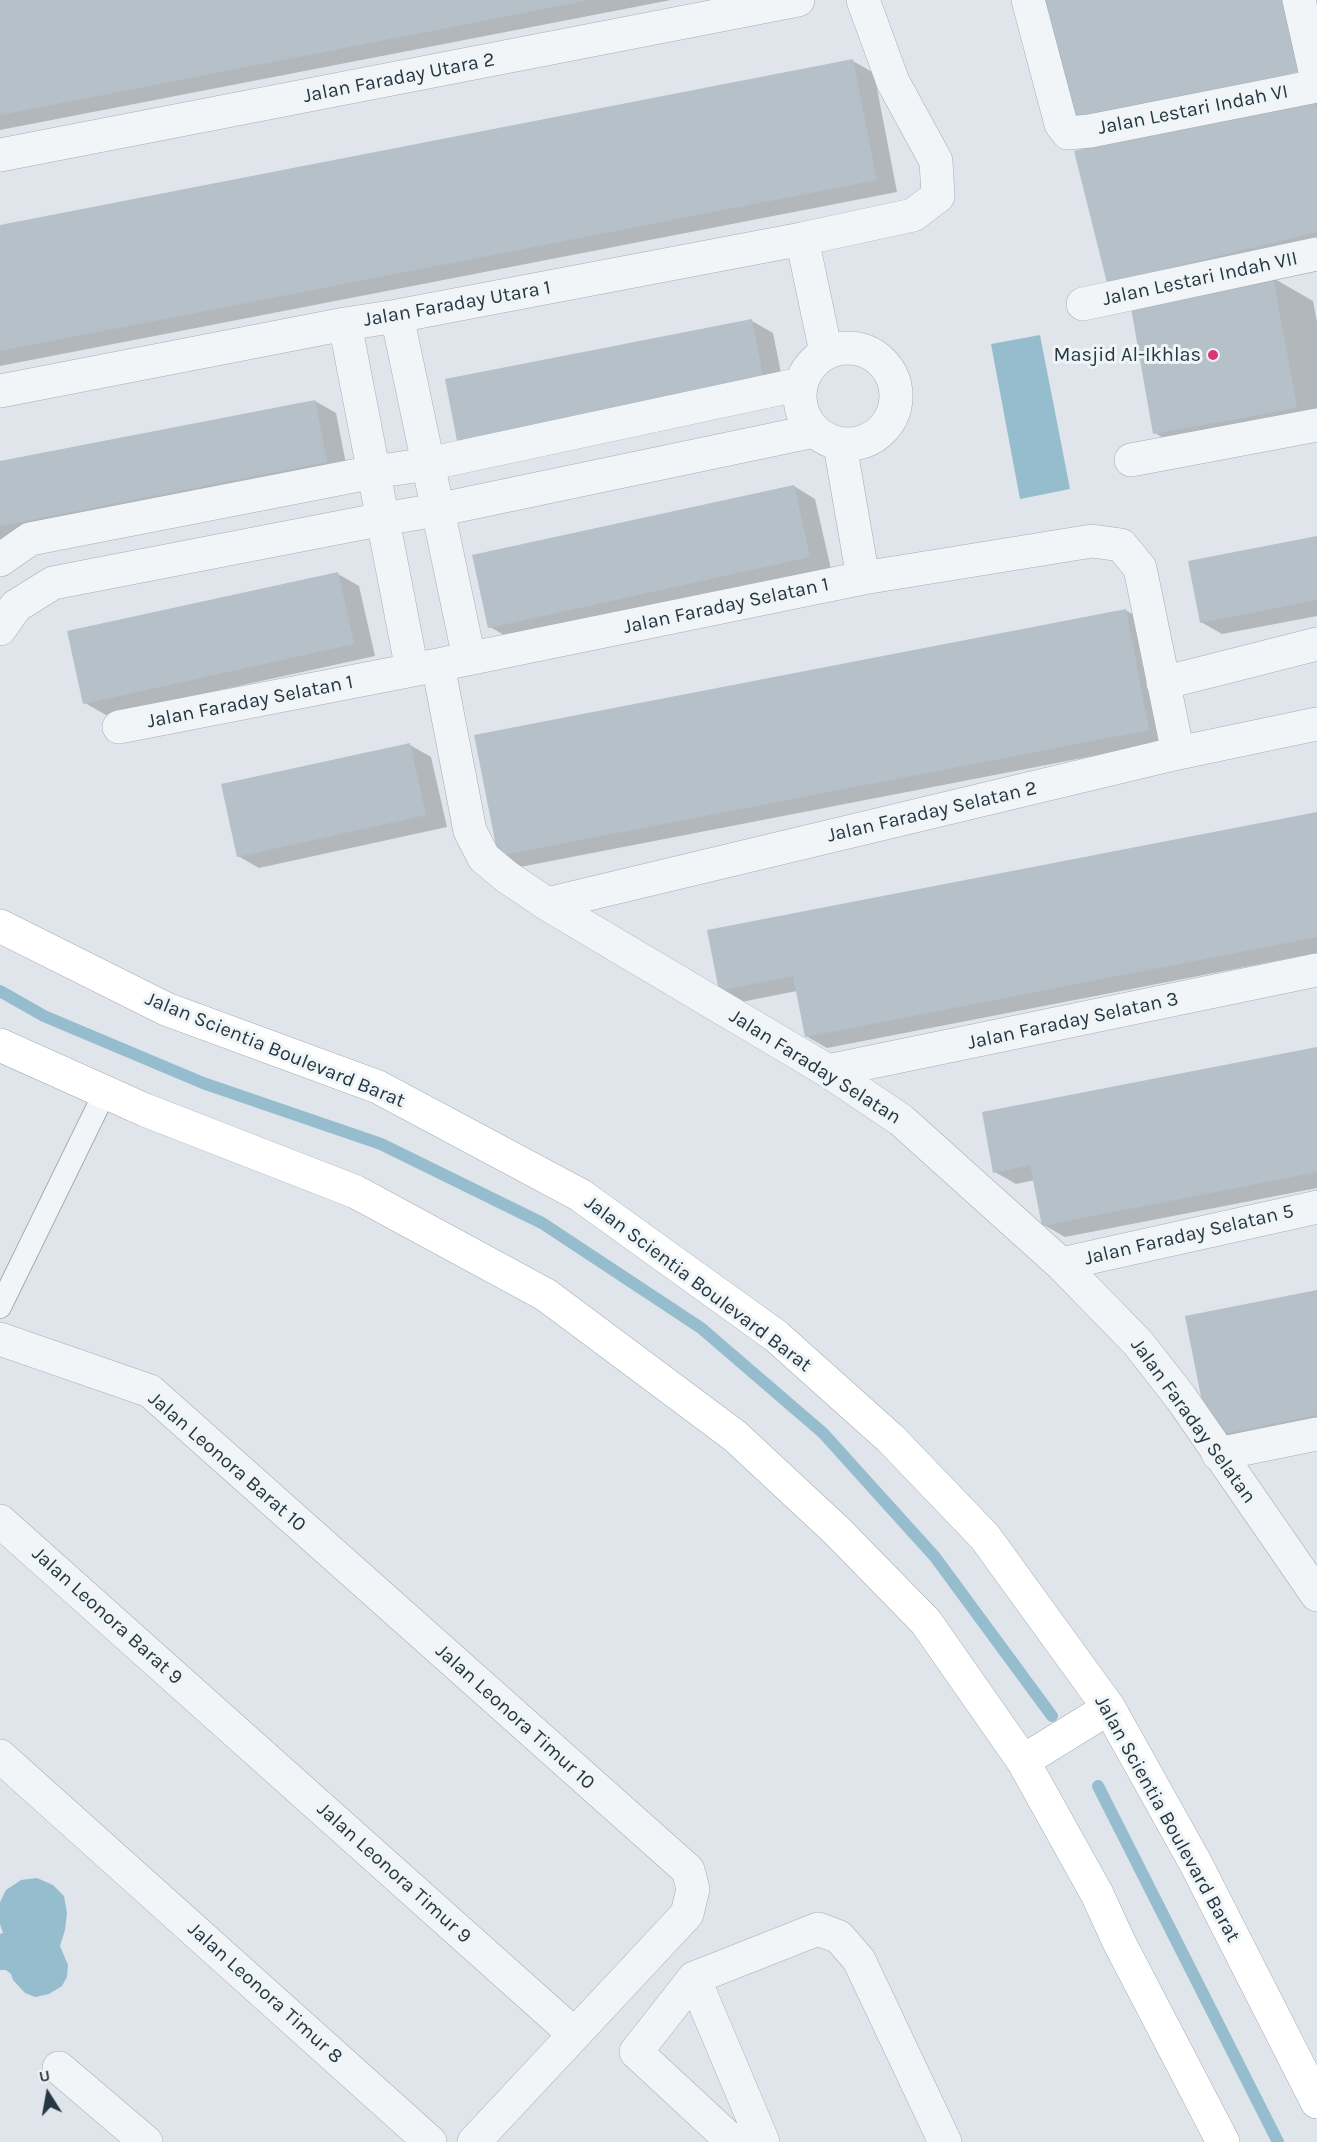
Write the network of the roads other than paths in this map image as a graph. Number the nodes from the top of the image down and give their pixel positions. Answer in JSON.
{"nodes":[{"id":1,"x":798,"y":0,"type":"edge"},
{"id":2,"x":863,"y":0,"type":"edge"},
{"id":3,"x":1028,"y":0,"type":"edge"},
{"id":4,"x":1299,"y":0,"type":"edge"},
{"id":5,"x":1317,"y":80,"type":"edge"},
{"id":6,"x":1317,"y":86,"type":"edge"},
{"id":7,"x":0,"y":155,"type":"edge"},
{"id":8,"x":802,"y":239,"type":"junction"},
{"id":9,"x":1317,"y":254,"type":"edge"},
{"id":10,"x":1083,"y":304,"type":"dead end"},
{"id":11,"x":397,"y":316,"type":"junction"},
{"id":12,"x":345,"y":324,"type":"junction"},
{"id":13,"x":826,"y":352,"type":"junction"},
{"id":14,"x":801,"y":384,"type":"junction"},
{"id":15,"x":0,"y":391,"type":"edge"},
{"id":16,"x":1317,"y":425,"type":"edge"},
{"id":17,"x":827,"y":438,"type":"junction"},
{"id":18,"x":1131,"y":460,"type":"dead end"},
{"id":19,"x":428,"y":464,"type":"junction"},
{"id":20,"x":374,"y":472,"type":"junction"},
{"id":21,"x":437,"y":510,"type":"junction"},
{"id":22,"x":383,"y":519,"type":"junction"},
{"id":23,"x":0,"y":560,"type":"edge"},
{"id":24,"x":863,"y":578,"type":"junction"},
{"id":25,"x":0,"y":630,"type":"edge"},
{"id":26,"x":1317,"y":644,"type":"edge"},
{"id":27,"x":440,"y":664,"type":"junction"},
{"id":28,"x":1163,"y":682,"type":"junction"},
{"id":29,"x":1317,"y":724,"type":"edge"},
{"id":30,"x":119,"y":727,"type":"dead end"},
{"id":31,"x":1178,"y":753,"type":"junction"},
{"id":32,"x":547,"y":904,"type":"junction"},
{"id":33,"x":0,"y":926,"type":"edge"},
{"id":34,"x":1317,"y":970,"type":"edge"},
{"id":35,"x":0,"y":1045,"type":"edge"},
{"id":36,"x":828,"y":1071,"type":"junction"},
{"id":37,"x":105,"y":1092,"type":"junction"},
{"id":38,"x":1317,"y":1207,"type":"edge"},
{"id":39,"x":1061,"y":1264,"type":"junction"},
{"id":40,"x":0,"y":1307,"type":"edge"},
{"id":41,"x":0,"y":1339,"type":"edge"},
{"id":42,"x":1317,"y":1434,"type":"edge"},
{"id":43,"x":1218,"y":1454,"type":"junction"},
{"id":44,"x":0,"y":1521,"type":"edge"},
{"id":45,"x":343,"y":1563,"type":"joint"},
{"id":46,"x":1317,"y":1595,"type":"edge"},
{"id":47,"x":214,"y":1712,"type":"joint"},
{"id":48,"x":1098,"y":1715,"type":"junction"},
{"id":49,"x":1034,"y":1754,"type":"junction"},
{"id":50,"x":0,"y":1756,"type":"edge"},
{"id":51,"x":694,"y":1978,"type":"junction"},
{"id":52,"x":574,"y":2034,"type":"junction"},
{"id":53,"x":59,"y":2067,"type":"dead end"},
{"id":54,"x":1317,"y":2102,"type":"edge"},
{"id":55,"x":146,"y":2142,"type":"edge"},
{"id":56,"x":430,"y":2142,"type":"edge"},
{"id":57,"x":474,"y":2142,"type":"edge"},
{"id":58,"x":733,"y":2142,"type":"edge"},
{"id":59,"x":763,"y":2142,"type":"edge"},
{"id":60,"x":945,"y":2142,"type":"edge"},
{"id":61,"x":1223,"y":2142,"type":"edge"}],
"edges":[{"from":1,"to":7,"type":"street","name":"Jalan Faraday Utara 2"},
{"from":2,"to":8,"type":"street","name":"Jalan Faraday Utara 1"},
{"from":3,"to":6,"type":"street","name":"Jalan Lestari Indah VI"},
{"from":4,"to":5,"type":"street"},
{"from":8,"to":11,"type":"street","name":"Jalan Faraday Utara 1"},
{"from":8,"to":13,"type":"street"},
{"from":9,"to":10,"type":"street","name":"Jalan Lestari Indah VII"},
{"from":11,"to":12,"type":"street","name":"Jalan Faraday Utara 1"},
{"from":11,"to":19,"type":"street"},
{"from":12,"to":15,"type":"street","name":"Jalan Faraday Utara 1"},
{"from":12,"to":20,"type":"street"},
{"from":13,"to":14,"type":"street"},
{"from":13,"to":17,"type":"street"},
{"from":14,"to":17,"type":"street"},
{"from":14,"to":19,"type":"street"},
{"from":16,"to":18,"type":"street"},
{"from":17,"to":21,"type":"street"},
{"from":17,"to":24,"type":"street"},
{"from":19,"to":20,"type":"street"},
{"from":19,"to":21,"type":"street"},
{"from":20,"to":22,"type":"street"},
{"from":20,"to":23,"type":"street"},
{"from":21,"to":22,"type":"street"},
{"from":21,"to":27,"type":"street"},
{"from":22,"to":25,"type":"street"},
{"from":22,"to":27,"type":"street"},
{"from":24,"to":27,"type":"street","name":"Jalan Faraday Selatan 1"},
{"from":24,"to":28,"type":"street","name":"Jalan Faraday Selatan 1"},
{"from":26,"to":28,"type":"street"},
{"from":27,"to":30,"type":"street","name":"Jalan Faraday Selatan 1"},
{"from":27,"to":32,"type":"street","name":"Jalan Faraday Selatan"},
{"from":28,"to":31,"type":"street","name":"Jalan Faraday Selatan 1"},
{"from":29,"to":31,"type":"street","name":"Jalan Faraday Selatan 2"},
{"from":31,"to":32,"type":"street","name":"Jalan Faraday Selatan 2"},
{"from":32,"to":36,"type":"street","name":"Jalan Faraday Selatan"},
{"from":33,"to":48,"type":"street","name":"Jalan Scientia Boulevard Barat"},
{"from":34,"to":36,"type":"street","name":"Jalan Faraday Selatan 3"},
{"from":35,"to":37,"type":"street"},
{"from":36,"to":39,"type":"street","name":"Jalan Faraday Selatan"},
{"from":37,"to":40,"type":"lane"},
{"from":37,"to":49,"type":"street"},
{"from":38,"to":39,"type":"street","name":"Jalan Faraday Selatan 5"},
{"from":39,"to":43,"type":"street","name":"Jalan Faraday Selatan"},
{"from":41,"to":45,"type":"street","name":"Jalan Leonora Barat 10"},
{"from":42,"to":43,"type":"street"},
{"from":43,"to":46,"type":"street","name":"Jalan Faraday Selatan"},
{"from":44,"to":47,"type":"street","name":"Jalan Leonora Barat 9"},
{"from":45,"to":52,"type":"street","name":"Jalan Leonora Timur 10"},
{"from":47,"to":52,"type":"street","name":"Jalan Leonora Timur 9"},
{"from":48,"to":49,"type":"street"},
{"from":48,"to":54,"type":"street","name":"Jalan Scientia Boulevard Barat"},
{"from":49,"to":61,"type":"street"},
{"from":50,"to":56,"type":"street","name":"Jalan Leonora Timur 8"},
{"from":51,"to":58,"type":"street"},
{"from":51,"to":59,"type":"street"},
{"from":51,"to":60,"type":"street"},
{"from":52,"to":57,"type":"street"},
{"from":53,"to":55,"type":"street"}]}
